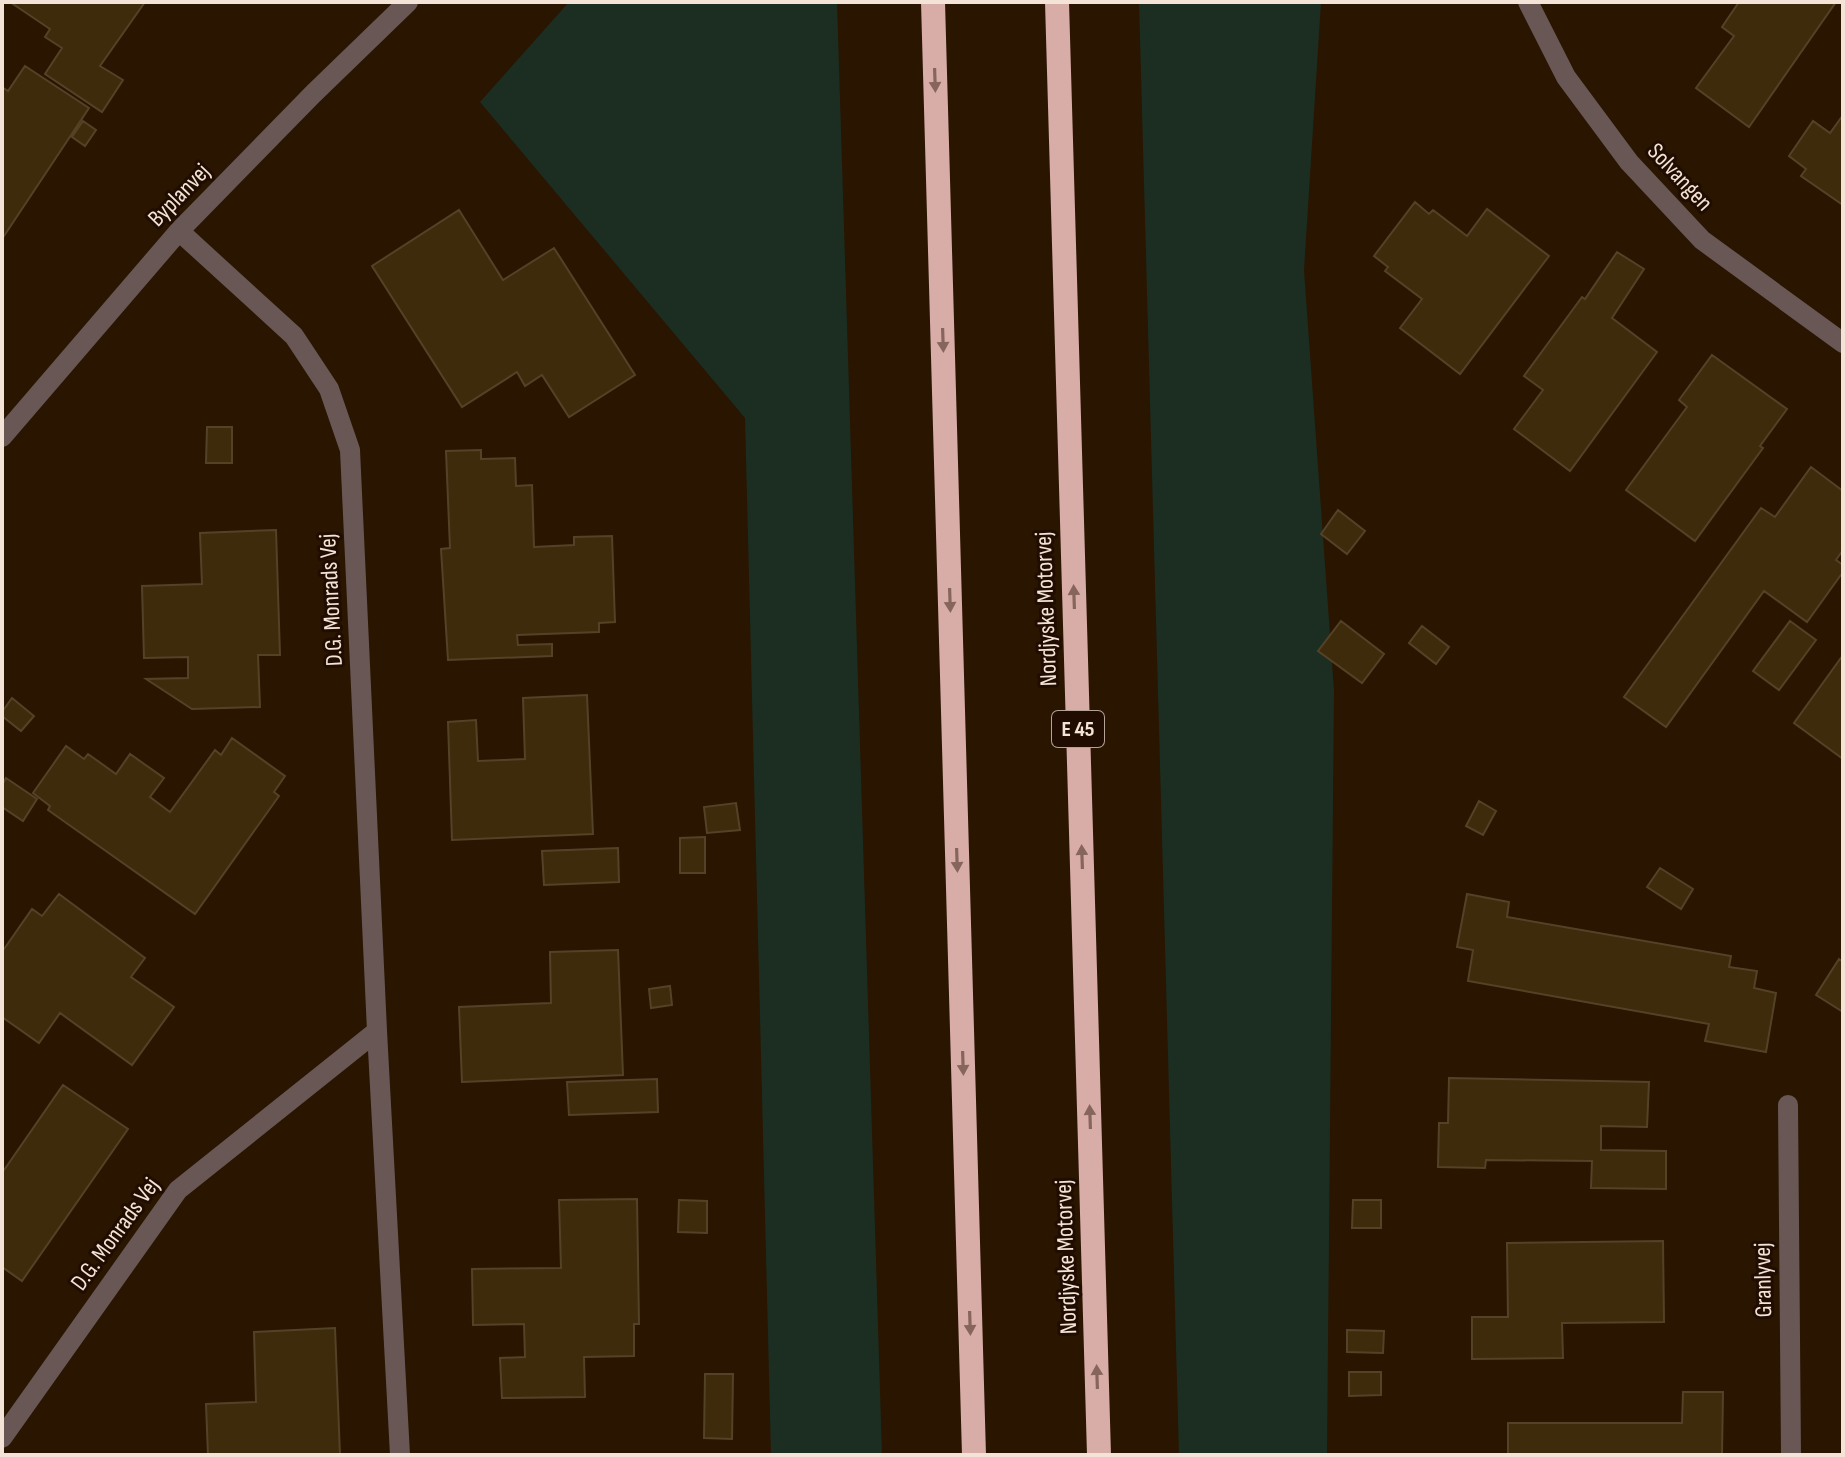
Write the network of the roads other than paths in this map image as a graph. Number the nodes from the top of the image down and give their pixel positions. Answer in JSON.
{"nodes":[{"id":1,"x":408,"y":2,"type":"edge"},
{"id":2,"x":933,"y":2,"type":"edge"},
{"id":3,"x":1057,"y":2,"type":"edge"},
{"id":4,"x":1528,"y":2,"type":"edge"},
{"id":5,"x":179,"y":231,"type":"junction"},
{"id":6,"x":1843,"y":343,"type":"edge"},
{"id":7,"x":2,"y":437,"type":"edge"},
{"id":8,"x":377,"y":1031,"type":"junction"},
{"id":9,"x":1788,"y":1105,"type":"dead end"},
{"id":10,"x":2,"y":1438,"type":"edge"},
{"id":11,"x":400,"y":1455,"type":"edge"},
{"id":12,"x":974,"y":1455,"type":"edge"},
{"id":13,"x":1099,"y":1455,"type":"edge"},
{"id":14,"x":1791,"y":1455,"type":"edge"}],
"edges":[{"from":1,"to":5,"type":"street","name":"Byplanvej"},
{"from":2,"to":12,"type":"highway","one_way":true},
{"from":13,"to":3,"type":"highway","name":"Nordjyske Motorvej","number":"E 45","one_way":true},
{"from":4,"to":6,"type":"street","name":"Solvangen"},
{"from":5,"to":7,"type":"street","name":"Byplanvej"},
{"from":5,"to":8,"type":"street","name":"D.G. Monrads Vej"},
{"from":8,"to":10,"type":"street","name":"D.G. Monrads Vej"},
{"from":8,"to":11,"type":"street","name":"D.G. Monrads Vej"},
{"from":9,"to":14,"type":"street","name":"Granlyvej"}]}
